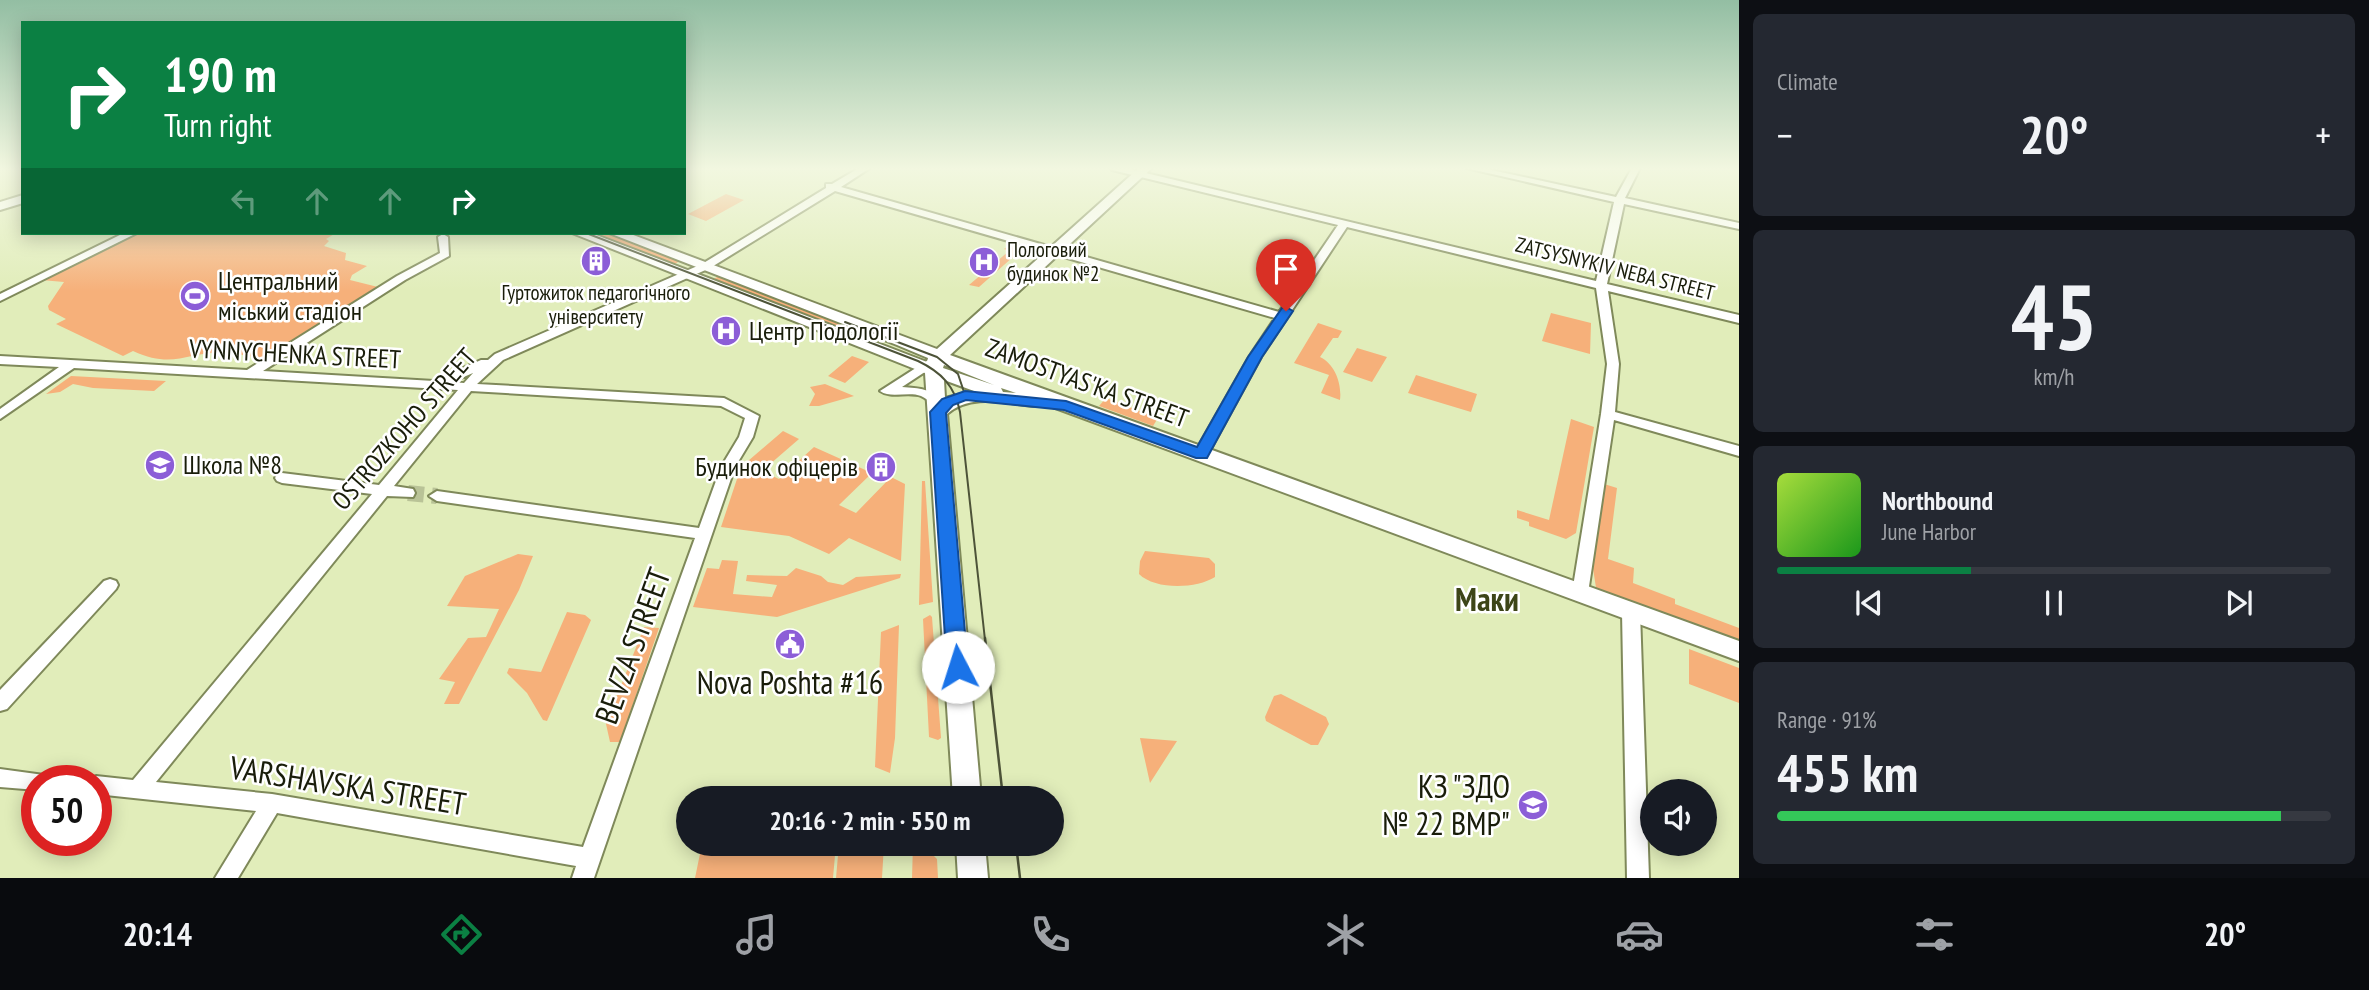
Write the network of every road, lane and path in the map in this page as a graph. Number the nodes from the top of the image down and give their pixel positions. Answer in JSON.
{"nodes":[{"id":1,"x":799,"y":209,"type":"edge"},
{"id":2,"x":908,"y":209,"type":"edge"},
{"id":3,"x":1102,"y":209,"type":"edge"},
{"id":4,"x":1291,"y":209,"type":"edge"},
{"id":5,"x":1618,"y":209,"type":"edge"},
{"id":6,"x":1664,"y":209,"type":"edge"},
{"id":7,"x":1345,"y":223,"type":"junction"},
{"id":8,"x":1739,"y":226,"type":"edge"},
{"id":9,"x":128,"y":235,"type":"edge"},
{"id":10,"x":584,"y":235,"type":"edge"},
{"id":11,"x":621,"y":235,"type":"edge"},
{"id":12,"x":443,"y":237,"type":"dead end"},
{"id":13,"x":1057,"y":251,"type":"junction"},
{"id":14,"x":706,"y":266,"type":"junction"},
{"id":15,"x":687,"y":274,"type":"junction"},
{"id":16,"x":1601,"y":285,"type":"junction"},
{"id":17,"x":0,"y":298,"type":"edge"},
{"id":18,"x":1283,"y":317,"type":"junction"},
{"id":19,"x":1739,"y":319,"type":"edge"},
{"id":20,"x":904,"y":341,"type":"junction"},
{"id":21,"x":954,"y":343,"type":"junction"},
{"id":22,"x":499,"y":357,"type":"junction"},
{"id":23,"x":0,"y":360,"type":"edge"},
{"id":24,"x":932,"y":362,"type":"junction"},
{"id":25,"x":70,"y":365,"type":"junction"},
{"id":26,"x":972,"y":371,"type":"junction"},
{"id":27,"x":252,"y":373,"type":"junction"},
{"id":28,"x":437,"y":384,"type":"junction"},
{"id":29,"x":469,"y":386,"type":"junction"},
{"id":30,"x":1040,"y":401,"type":"junction"},
{"id":31,"x":1066,"y":405,"type":"junction"},
{"id":32,"x":938,"y":407,"type":"junction"},
{"id":33,"x":1608,"y":414,"type":"junction"},
{"id":34,"x":0,"y":415,"type":"edge"},
{"id":35,"x":752,"y":416,"type":"joint"},
{"id":36,"x":1739,"y":451,"type":"edge"},
{"id":37,"x":1201,"y":454,"type":"junction"},
{"id":38,"x":282,"y":478,"type":"dead end"},
{"id":39,"x":382,"y":491,"type":"junction"},
{"id":40,"x":408,"y":493,"type":"tunnel mouth"},
{"id":41,"x":437,"y":496,"type":"tunnel mouth"},
{"id":42,"x":705,"y":534,"type":"junction"},
{"id":43,"x":110,"y":585,"type":"dead end"},
{"id":44,"x":1580,"y":593,"type":"junction"},
{"id":45,"x":1631,"y":612,"type":"junction"},
{"id":46,"x":1739,"y":651,"type":"edge"},
{"id":47,"x":0,"y":703,"type":"edge"},
{"id":48,"x":0,"y":778,"type":"edge"},
{"id":49,"x":21,"y":780,"type":"edge"},
{"id":50,"x":966,"y":786,"type":"edge"},
{"id":51,"x":112,"y":787,"type":"edge"},
{"id":52,"x":138,"y":789,"type":"junction"},
{"id":53,"x":272,"y":803,"type":"junction"},
{"id":54,"x":972,"y":856,"type":"edge"},
{"id":55,"x":587,"y":868,"type":"edge"},
{"id":56,"x":226,"y":878,"type":"edge"},
{"id":57,"x":973,"y":878,"type":"edge"},
{"id":58,"x":1638,"y":878,"type":"edge"}],
"edges":[{"from":1,"to":14,"type":"street","name":"OSTROZKOHO STREET"},
{"from":2,"to":13,"type":"street"},
{"from":3,"to":13,"type":"main road"},
{"from":4,"to":7,"type":"street","name":"ZATSYSNYKIV NEBA STREET"},
{"from":5,"to":16,"type":"street"},
{"from":6,"to":8,"type":"street"},
{"from":7,"to":16,"type":"street","name":"ZATSYSNYKIV NEBA STREET"},
{"from":7,"to":18,"type":"street"},
{"from":9,"to":17,"type":"street"},
{"from":10,"to":15,"type":"main road"},
{"from":11,"to":14,"type":"main road","name":"ZAMOSTYAS'KA STREET"},
{"from":12,"to":27,"type":"street"},
{"from":13,"to":18,"type":"street"},
{"from":13,"to":21,"type":"main road"},
{"from":14,"to":15,"type":"street","name":"OSTROZKOHO STREET"},
{"from":14,"to":20,"type":"main road","name":"ZAMOSTYAS'KA STREET"},
{"from":15,"to":22,"type":"street","name":"OSTROZKOHO STREET"},
{"from":15,"to":24,"type":"main road"},
{"from":16,"to":19,"type":"street","name":"ZATSYSNYKIV NEBA STREET"},
{"from":16,"to":33,"type":"street"},
{"from":18,"to":37,"type":"street"},
{"from":20,"to":21,"type":"main road"},
{"from":20,"to":24,"type":"main road","name":"ZAMOSTYAS'KA STREET"},
{"from":21,"to":24,"type":"main road"},
{"from":21,"to":26,"type":"main road"},
{"from":22,"to":28,"type":"street"},
{"from":22,"to":29,"type":"street","name":"OSTROZKOHO STREET"},
{"from":23,"to":25,"type":"street","name":"VYNNYCHENKA STREET"},
{"from":24,"to":26,"type":"main road","name":"ZAMOSTYAS'KA STREET"},
{"from":24,"to":30,"type":"main road","name":"ZAMOSTYAS'KA STREET"},
{"from":24,"to":32,"type":"main road"},
{"from":24,"to":32,"type":"street"},
{"from":25,"to":27,"type":"street","name":"VYNNYCHENKA STREET"},
{"from":25,"to":34,"type":"street"},
{"from":26,"to":31,"type":"main road","name":"ZAMOSTYAS'KA STREET"},
{"from":27,"to":28,"type":"street","name":"VYNNYCHENKA STREET"},
{"from":28,"to":29,"type":"street","name":"VYNNYCHENKA STREET"},
{"from":29,"to":35,"type":"street","name":"VYNNYCHENKA STREET"},
{"from":29,"to":39,"type":"street","name":"OSTROZKOHO STREET"},
{"from":30,"to":31,"type":"main road"},
{"from":30,"to":32,"type":"main road"},
{"from":31,"to":37,"type":"main road","name":"ZAMOSTYAS'KA STREET"},
{"from":32,"to":50,"type":"main road"},
{"from":33,"to":36,"type":"street"},
{"from":33,"to":44,"type":"street"},
{"from":35,"to":42,"type":"street","name":"BEVZA STREET"},
{"from":37,"to":44,"type":"main road","name":"ZAMOSTYAS'KA STREET"},
{"from":38,"to":39,"type":"street"},
{"from":39,"to":40,"type":"street"},
{"from":39,"to":52,"type":"street","name":"OSTROZKOHO STREET"},
{"from":41,"to":42,"type":"street"},
{"from":42,"to":55,"type":"street","name":"BEVZA STREET"},
{"from":43,"to":47,"type":"street"},
{"from":44,"to":45,"type":"main road","name":"ZAMOSTYAS'KA STREET"},
{"from":45,"to":46,"type":"main road","name":"ZAMOSTYAS'KA STREET"},
{"from":45,"to":58,"type":"street"},
{"from":48,"to":49,"type":"street"},
{"from":51,"to":52,"type":"street","name":"VARSHAVSKA STREET"},
{"from":52,"to":53,"type":"street","name":"VARSHAVSKA STREET"},
{"from":53,"to":55,"type":"street","name":"VARSHAVSKA STREET"},
{"from":53,"to":56,"type":"street"},
{"from":54,"to":57,"type":"main road"}]}
